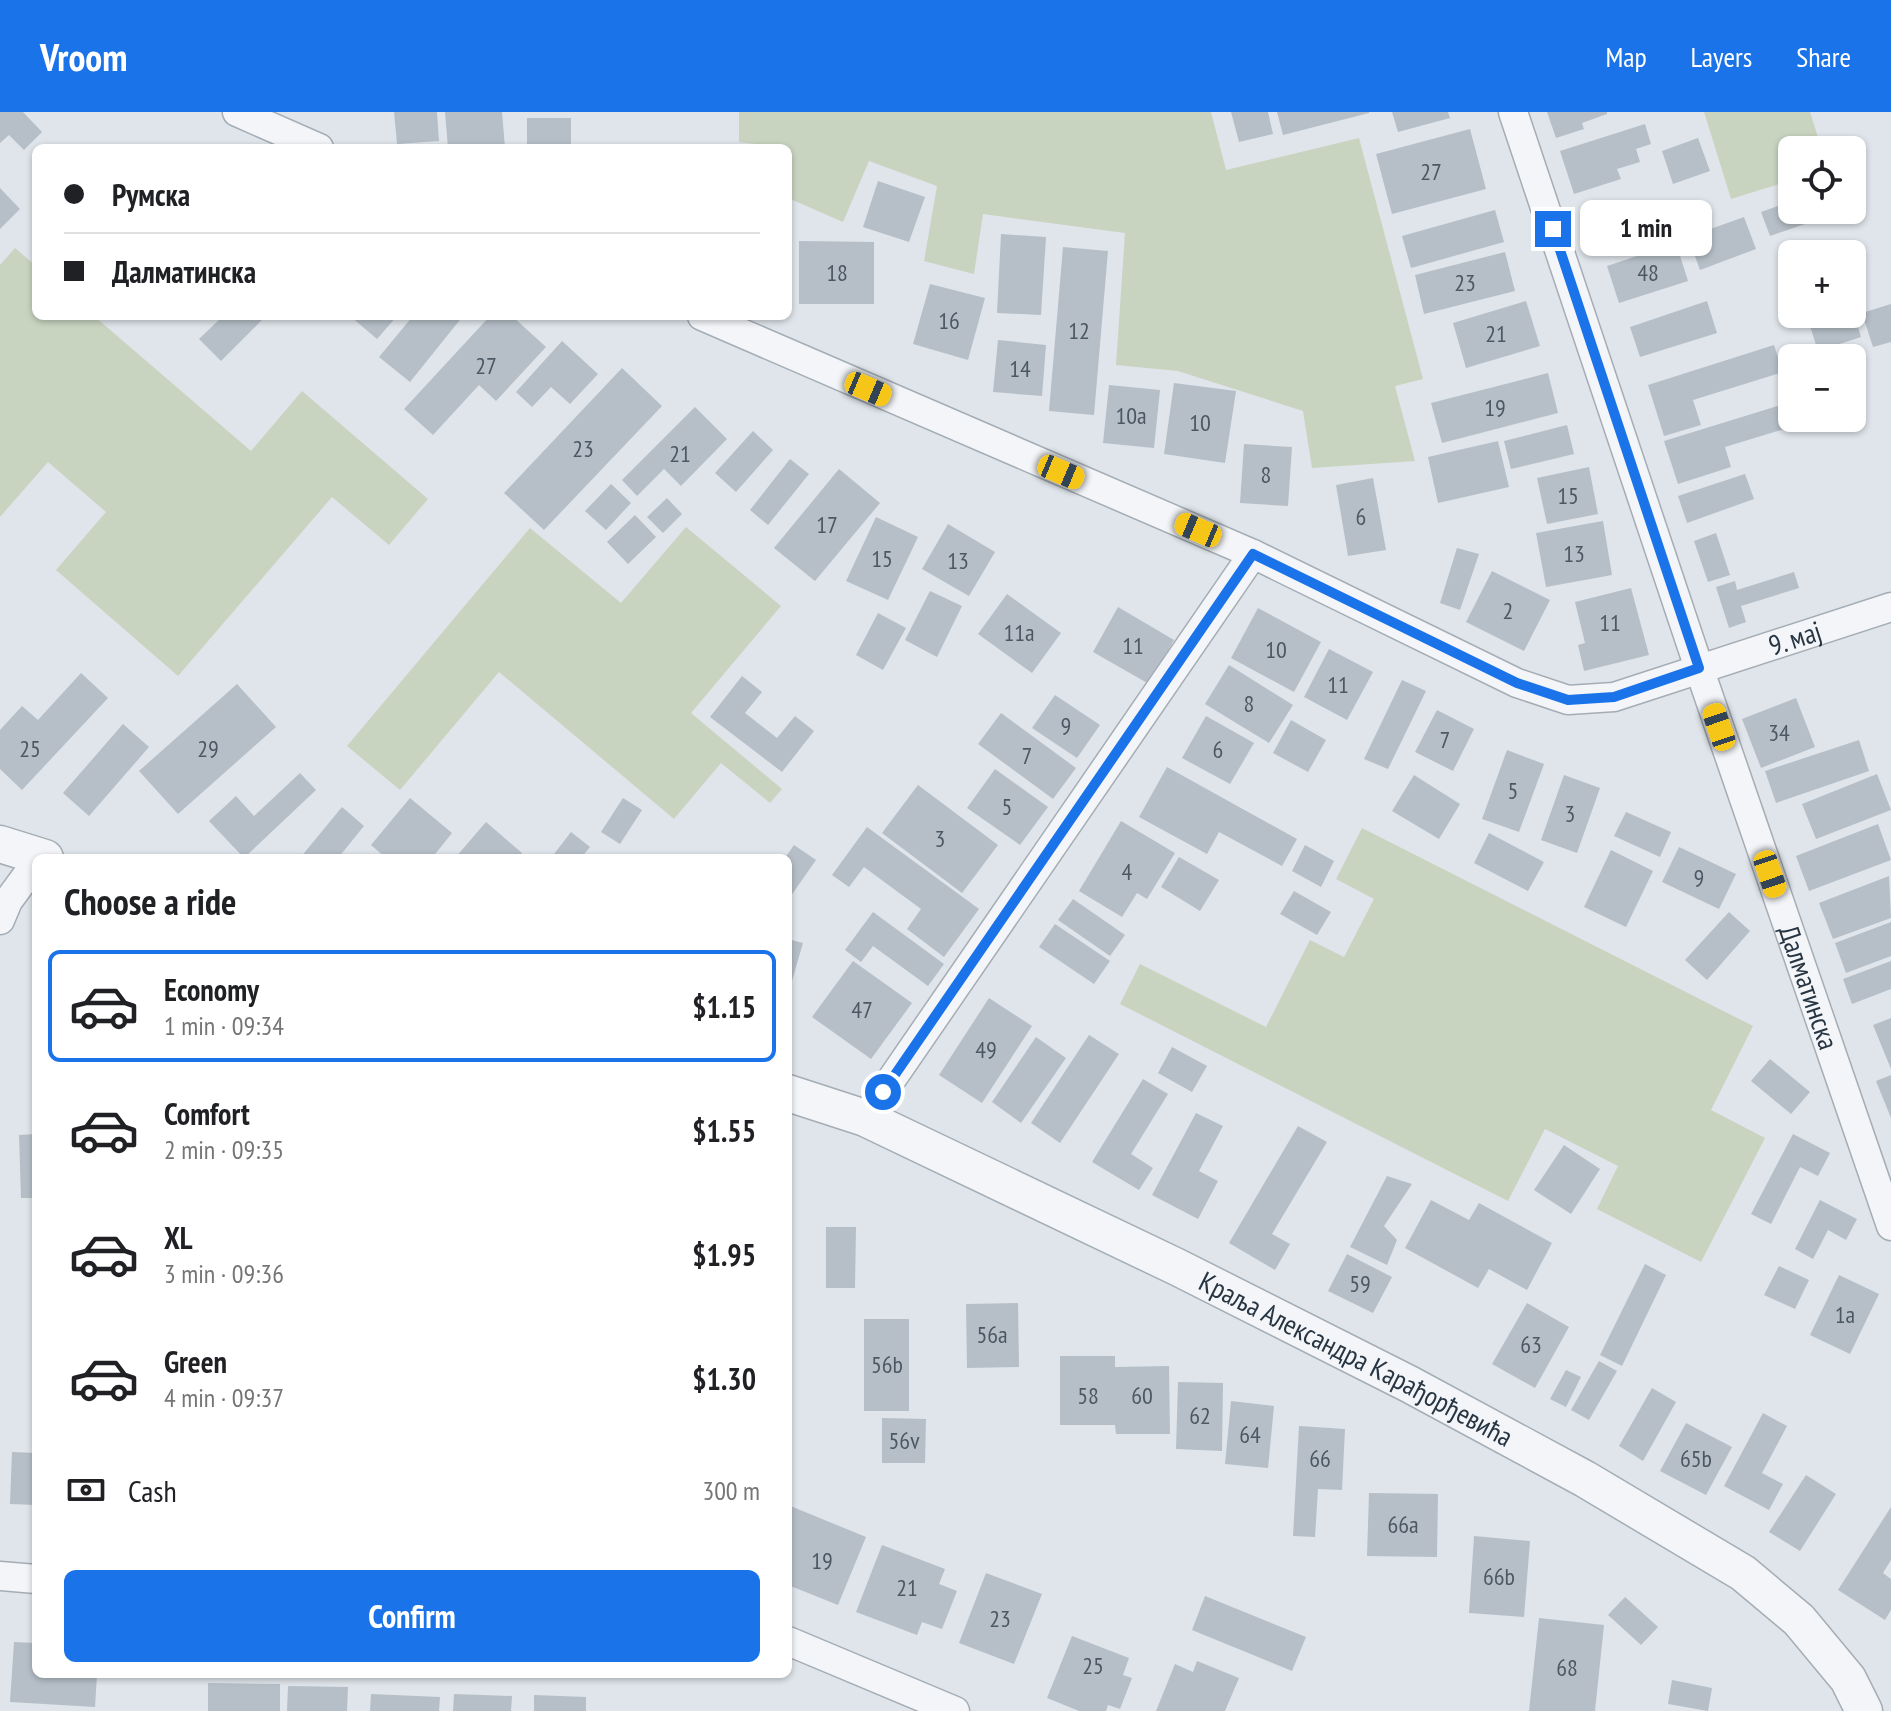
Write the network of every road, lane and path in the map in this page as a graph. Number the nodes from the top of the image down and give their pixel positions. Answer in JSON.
{"nodes":[{"id":1,"x":237,"y":112,"type":"edge"},
{"id":2,"x":1513,"y":112,"type":"edge"},
{"id":3,"x":310,"y":144,"type":"edge"},
{"id":4,"x":711,"y":320,"type":"edge"},
{"id":5,"x":1253,"y":554,"type":"junction"},
{"id":6,"x":1891,"y":607,"type":"edge"},
{"id":7,"x":1699,"y":668,"type":"junction"},
{"id":8,"x":0,"y":844,"type":"edge"},
{"id":9,"x":32,"y":856,"type":"edge"},
{"id":10,"x":32,"y":870,"type":"edge"},
{"id":11,"x":0,"y":920,"type":"edge"},
{"id":12,"x":792,"y":1094,"type":"edge"},
{"id":13,"x":865,"y":1118,"type":"junction"},
{"id":14,"x":1891,"y":1226,"type":"edge"},
{"id":15,"x":0,"y":1576,"type":"edge"},
{"id":16,"x":32,"y":1579,"type":"edge"},
{"id":17,"x":792,"y":1643,"type":"edge"},
{"id":18,"x":955,"y":1711,"type":"edge"},
{"id":19,"x":1864,"y":1711,"type":"edge"}],
"edges":[{"from":1,"to":3,"type":"street"},
{"from":2,"to":7,"type":"street","name":"Далматинска"},
{"from":4,"to":5,"type":"street","name":"9. мај"},
{"from":5,"to":7,"type":"street","name":"9. мај"},
{"from":5,"to":13,"type":"street"},
{"from":6,"to":7,"type":"street","name":"9. мај"},
{"from":7,"to":14,"type":"street","name":"Далматинска"},
{"from":8,"to":9,"type":"street"},
{"from":10,"to":11,"type":"street"},
{"from":12,"to":13,"type":"street","name":"Краља Александра Карађорђевића"},
{"from":13,"to":19,"type":"street","name":"Краља Александра Карађорђевића"},
{"from":15,"to":16,"type":"street"},
{"from":17,"to":18,"type":"street"}]}
